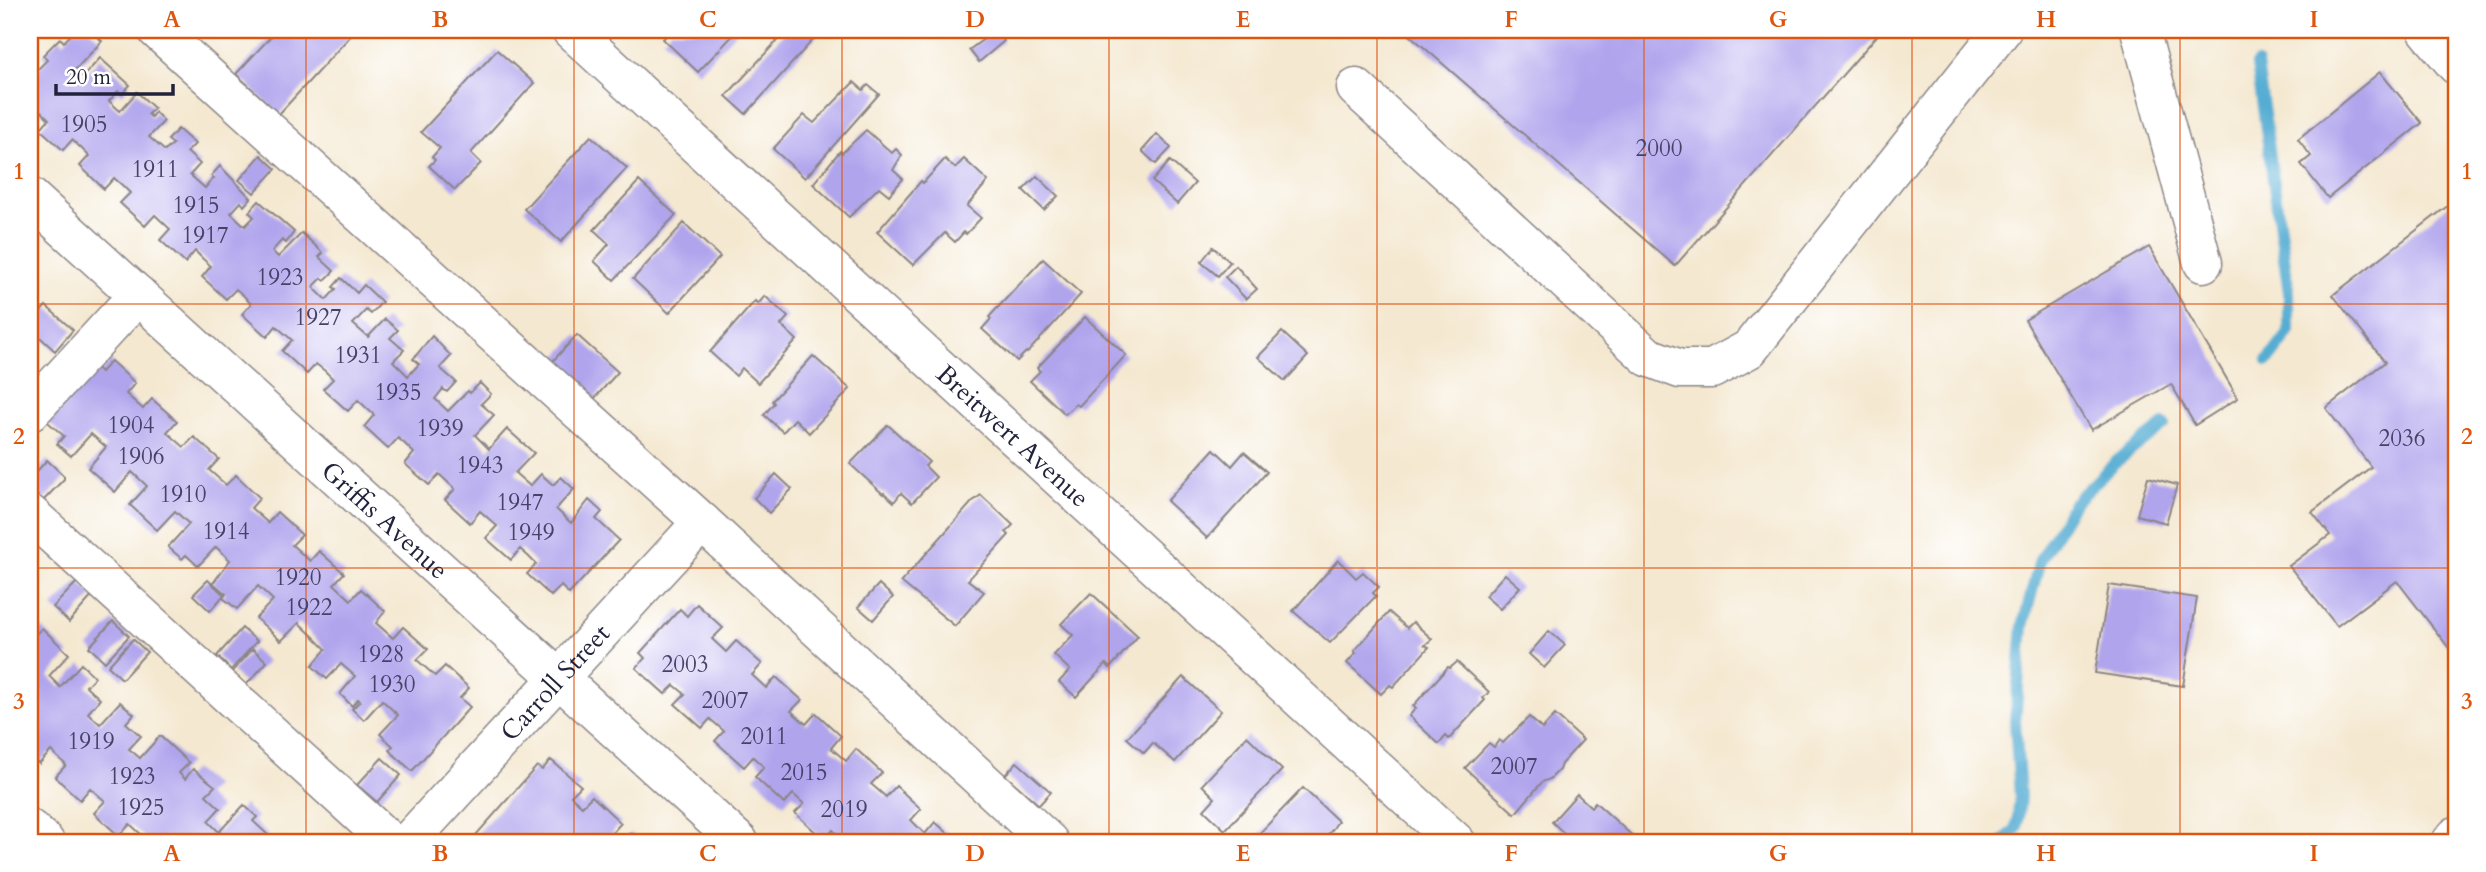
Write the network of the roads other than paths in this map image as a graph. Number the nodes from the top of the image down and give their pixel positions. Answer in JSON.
{"nodes":[{"id":1,"x":157,"y":30,"type":"edge"},
{"id":2,"x":571,"y":30,"type":"edge"},
{"id":3,"x":2002,"y":30,"type":"edge"},
{"id":4,"x":2140,"y":30,"type":"edge"},
{"id":5,"x":1356,"y":88,"type":"dead end"},
{"id":6,"x":30,"y":197,"type":"edge"},
{"id":7,"x":2203,"y":263,"type":"dead end"},
{"id":8,"x":138,"y":295,"type":"junction"},
{"id":9,"x":30,"y":412,"type":"edge"},
{"id":10,"x":30,"y":514,"type":"edge"},
{"id":11,"x":702,"y":522,"type":"junction"},
{"id":12,"x":559,"y":678,"type":"junction"},
{"id":13,"x":30,"y":829,"type":"edge"},
{"id":14,"x":2456,"y":836,"type":"edge"},
{"id":15,"x":44,"y":842,"type":"edge"},
{"id":16,"x":390,"y":842,"type":"edge"},
{"id":17,"x":408,"y":842,"type":"edge"},
{"id":18,"x":739,"y":842,"type":"edge"},
{"id":19,"x":1049,"y":842,"type":"edge"},
{"id":20,"x":1456,"y":842,"type":"edge"},
{"id":21,"x":2451,"y":842,"type":"edge"}],
"edges":[{"from":1,"to":11,"type":"street"},
{"from":2,"to":20,"type":"street","name":"Breitwert Avenue"},
{"from":3,"to":5,"type":"street"},
{"from":4,"to":7,"type":"street"},
{"from":6,"to":8,"type":"street","name":"Griffis Avenue"},
{"from":8,"to":9,"type":"street"},
{"from":8,"to":12,"type":"street","name":"Griffis Avenue"},
{"from":10,"to":16,"type":"street"},
{"from":11,"to":12,"type":"street","name":"Carroll Street"},
{"from":11,"to":19,"type":"street"},
{"from":12,"to":17,"type":"street","name":"Carroll Street"},
{"from":12,"to":18,"type":"street","name":"Griffis Avenue"},
{"from":13,"to":15,"type":"street"},
{"from":14,"to":21,"type":"street"}]}
